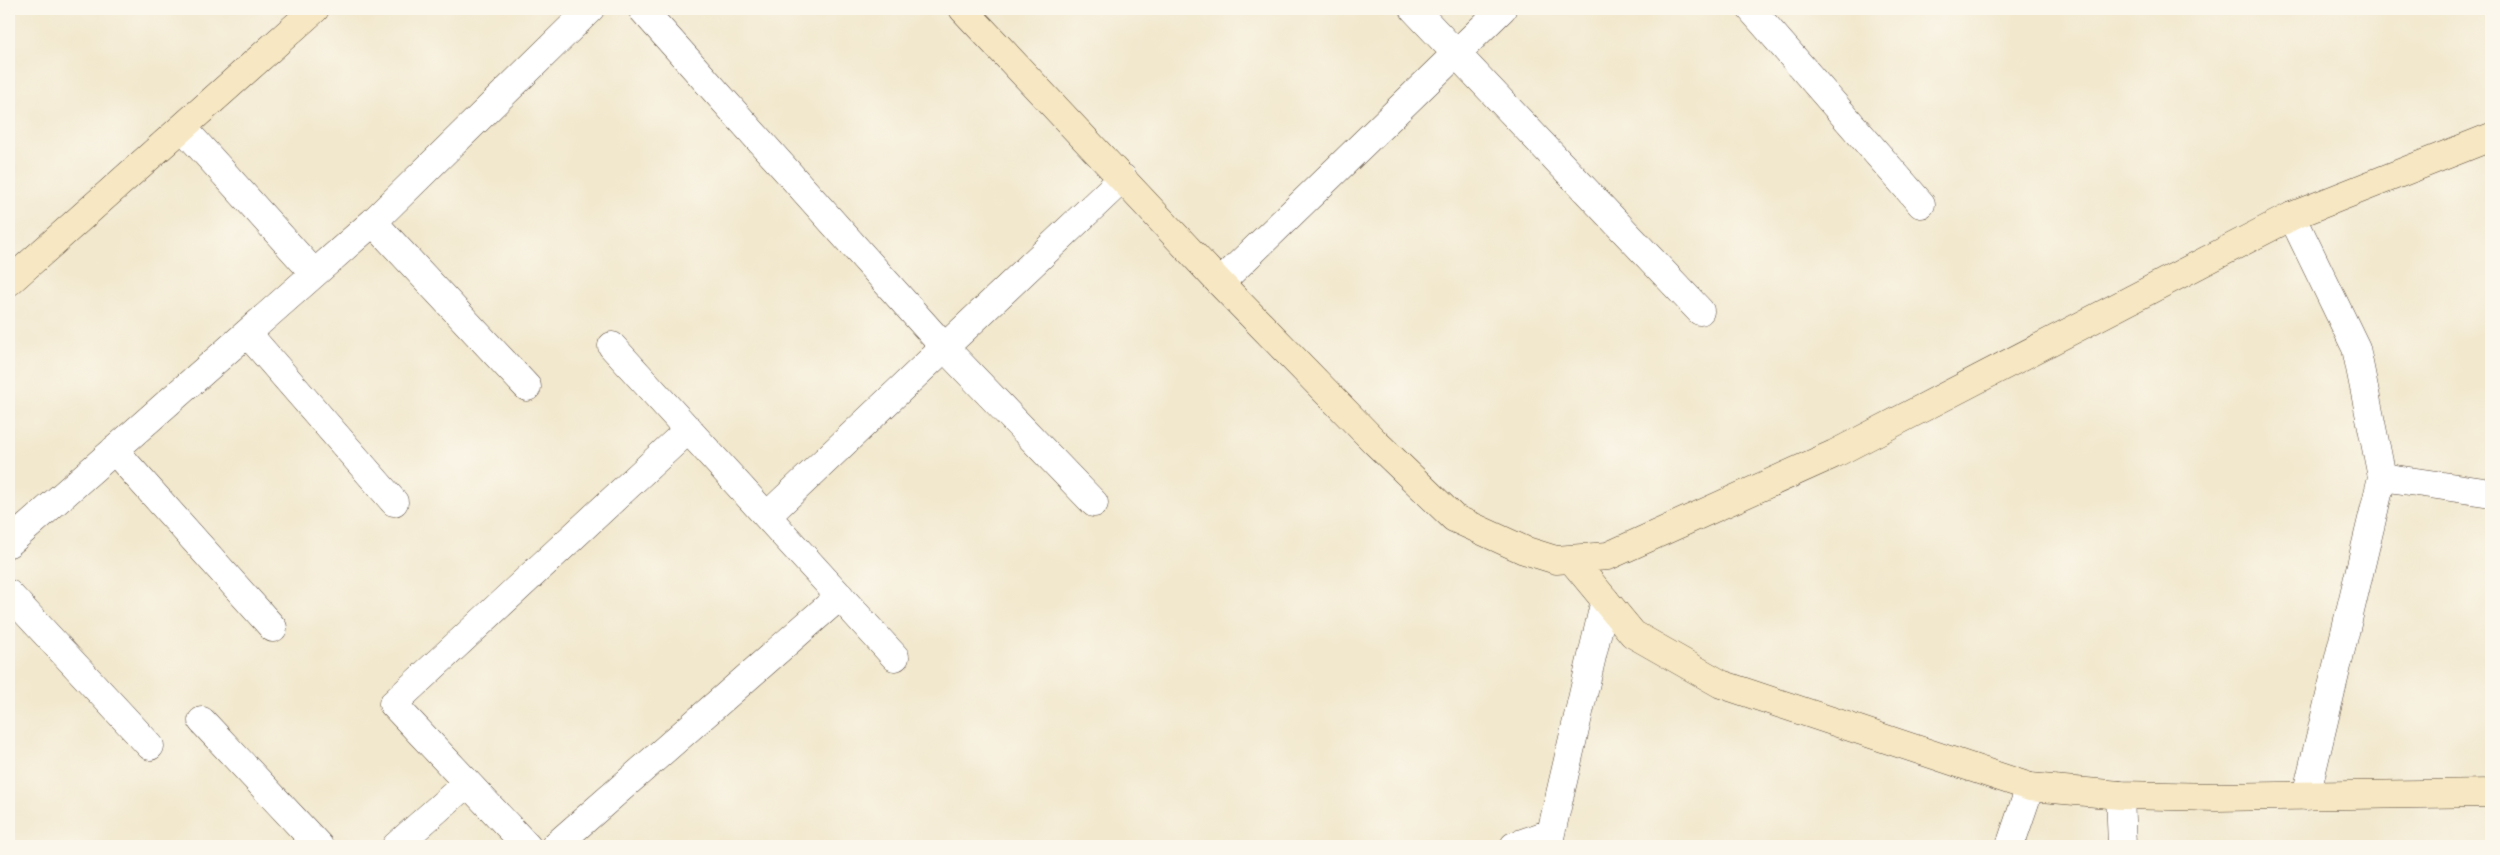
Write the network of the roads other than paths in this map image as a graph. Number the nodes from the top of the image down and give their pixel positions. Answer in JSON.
{"nodes":[{"id":1,"x":315,"y":9,"type":"edge"},
{"id":2,"x":590,"y":9,"type":"edge"},
{"id":3,"x":642,"y":9,"type":"edge"},
{"id":4,"x":963,"y":9,"type":"edge"},
{"id":5,"x":1414,"y":9,"type":"edge"},
{"id":6,"x":1502,"y":9,"type":"edge"},
{"id":7,"x":1750,"y":9,"type":"edge"},
{"id":8,"x":1456,"y":55,"type":"junction"},
{"id":9,"x":183,"y":128,"type":"junction"},
{"id":10,"x":2491,"y":136,"type":"edge"},
{"id":11,"x":1123,"y":178,"type":"junction"},
{"id":12,"x":1921,"y":204,"type":"dead end"},
{"id":13,"x":2292,"y":216,"type":"junction"},
{"id":14,"x":373,"y":222,"type":"junction"},
{"id":15,"x":314,"y":273,"type":"junction"},
{"id":16,"x":9,"y":282,"type":"edge"},
{"id":17,"x":1220,"y":283,"type":"junction"},
{"id":18,"x":1700,"y":311,"type":"dead end"},
{"id":19,"x":246,"y":333,"type":"junction"},
{"id":20,"x":612,"y":346,"type":"dead end"},
{"id":21,"x":945,"y":348,"type":"junction"},
{"id":22,"x":527,"y":387,"type":"dead end"},
{"id":23,"x":689,"y":429,"type":"junction"},
{"id":24,"x":114,"y":450,"type":"junction"},
{"id":25,"x":2382,"y":477,"type":"junction"},
{"id":26,"x":2491,"y":493,"type":"edge"},
{"id":27,"x":394,"y":502,"type":"dead end"},
{"id":28,"x":1094,"y":503,"type":"dead end"},
{"id":29,"x":768,"y":515,"type":"junction"},
{"id":30,"x":9,"y":543,"type":"edge"},
{"id":31,"x":1571,"y":559,"type":"junction"},
{"id":32,"x":9,"y":594,"type":"edge"},
{"id":33,"x":840,"y":596,"type":"junction"},
{"id":34,"x":1605,"y":600,"type":"junction"},
{"id":35,"x":272,"y":628,"type":"dead end"},
{"id":36,"x":895,"y":657,"type":"dead end"},
{"id":37,"x":202,"y":721,"type":"dead end"},
{"id":38,"x":150,"y":746,"type":"dead end"},
{"id":39,"x":467,"y":783,"type":"junction"},
{"id":40,"x":2030,"y":787,"type":"junction"},
{"id":41,"x":2491,"y":793,"type":"edge"},
{"id":42,"x":2120,"y":795,"type":"junction"},
{"id":43,"x":2306,"y":796,"type":"junction"},
{"id":44,"x":1550,"y":840,"type":"edge"},
{"id":45,"x":319,"y":846,"type":"edge"},
{"id":46,"x":396,"y":846,"type":"edge"},
{"id":47,"x":527,"y":846,"type":"edge"},
{"id":48,"x":555,"y":846,"type":"edge"},
{"id":49,"x":1514,"y":846,"type":"edge"},
{"id":50,"x":2010,"y":846,"type":"edge"},
{"id":51,"x":2122,"y":846,"type":"edge"}],
"edges":[{"from":1,"to":9,"type":"street"},
{"from":2,"to":14,"type":"street"},
{"from":3,"to":21,"type":"street"},
{"from":4,"to":11,"type":"street"},
{"from":5,"to":8,"type":"street"},
{"from":6,"to":8,"type":"street"},
{"from":7,"to":12,"type":"street"},
{"from":8,"to":17,"type":"street"},
{"from":8,"to":18,"type":"street"},
{"from":9,"to":15,"type":"street"},
{"from":9,"to":16,"type":"street"},
{"from":10,"to":13,"type":"street"},
{"from":11,"to":17,"type":"street"},
{"from":11,"to":21,"type":"street"},
{"from":13,"to":25,"type":"street"},
{"from":13,"to":31,"type":"street"},
{"from":14,"to":15,"type":"street"},
{"from":14,"to":22,"type":"street"},
{"from":15,"to":19,"type":"street"},
{"from":17,"to":31,"type":"street"},
{"from":19,"to":24,"type":"street"},
{"from":19,"to":27,"type":"street"},
{"from":20,"to":23,"type":"street"},
{"from":21,"to":28,"type":"street"},
{"from":21,"to":29,"type":"street"},
{"from":23,"to":29,"type":"street"},
{"from":23,"to":39,"type":"street"},
{"from":24,"to":30,"type":"street"},
{"from":24,"to":35,"type":"street"},
{"from":25,"to":26,"type":"street"},
{"from":25,"to":43,"type":"street"},
{"from":29,"to":33,"type":"street"},
{"from":31,"to":34,"type":"street"},
{"from":32,"to":38,"type":"street"},
{"from":33,"to":36,"type":"street"},
{"from":33,"to":48,"type":"street"},
{"from":34,"to":40,"type":"street"},
{"from":34,"to":44,"type":"street"},
{"from":37,"to":45,"type":"street"},
{"from":39,"to":46,"type":"street"},
{"from":39,"to":47,"type":"street"},
{"from":40,"to":42,"type":"street"},
{"from":40,"to":50,"type":"street"},
{"from":41,"to":43,"type":"street"},
{"from":42,"to":43,"type":"street"},
{"from":42,"to":51,"type":"street"},
{"from":44,"to":49,"type":"street"}]}
